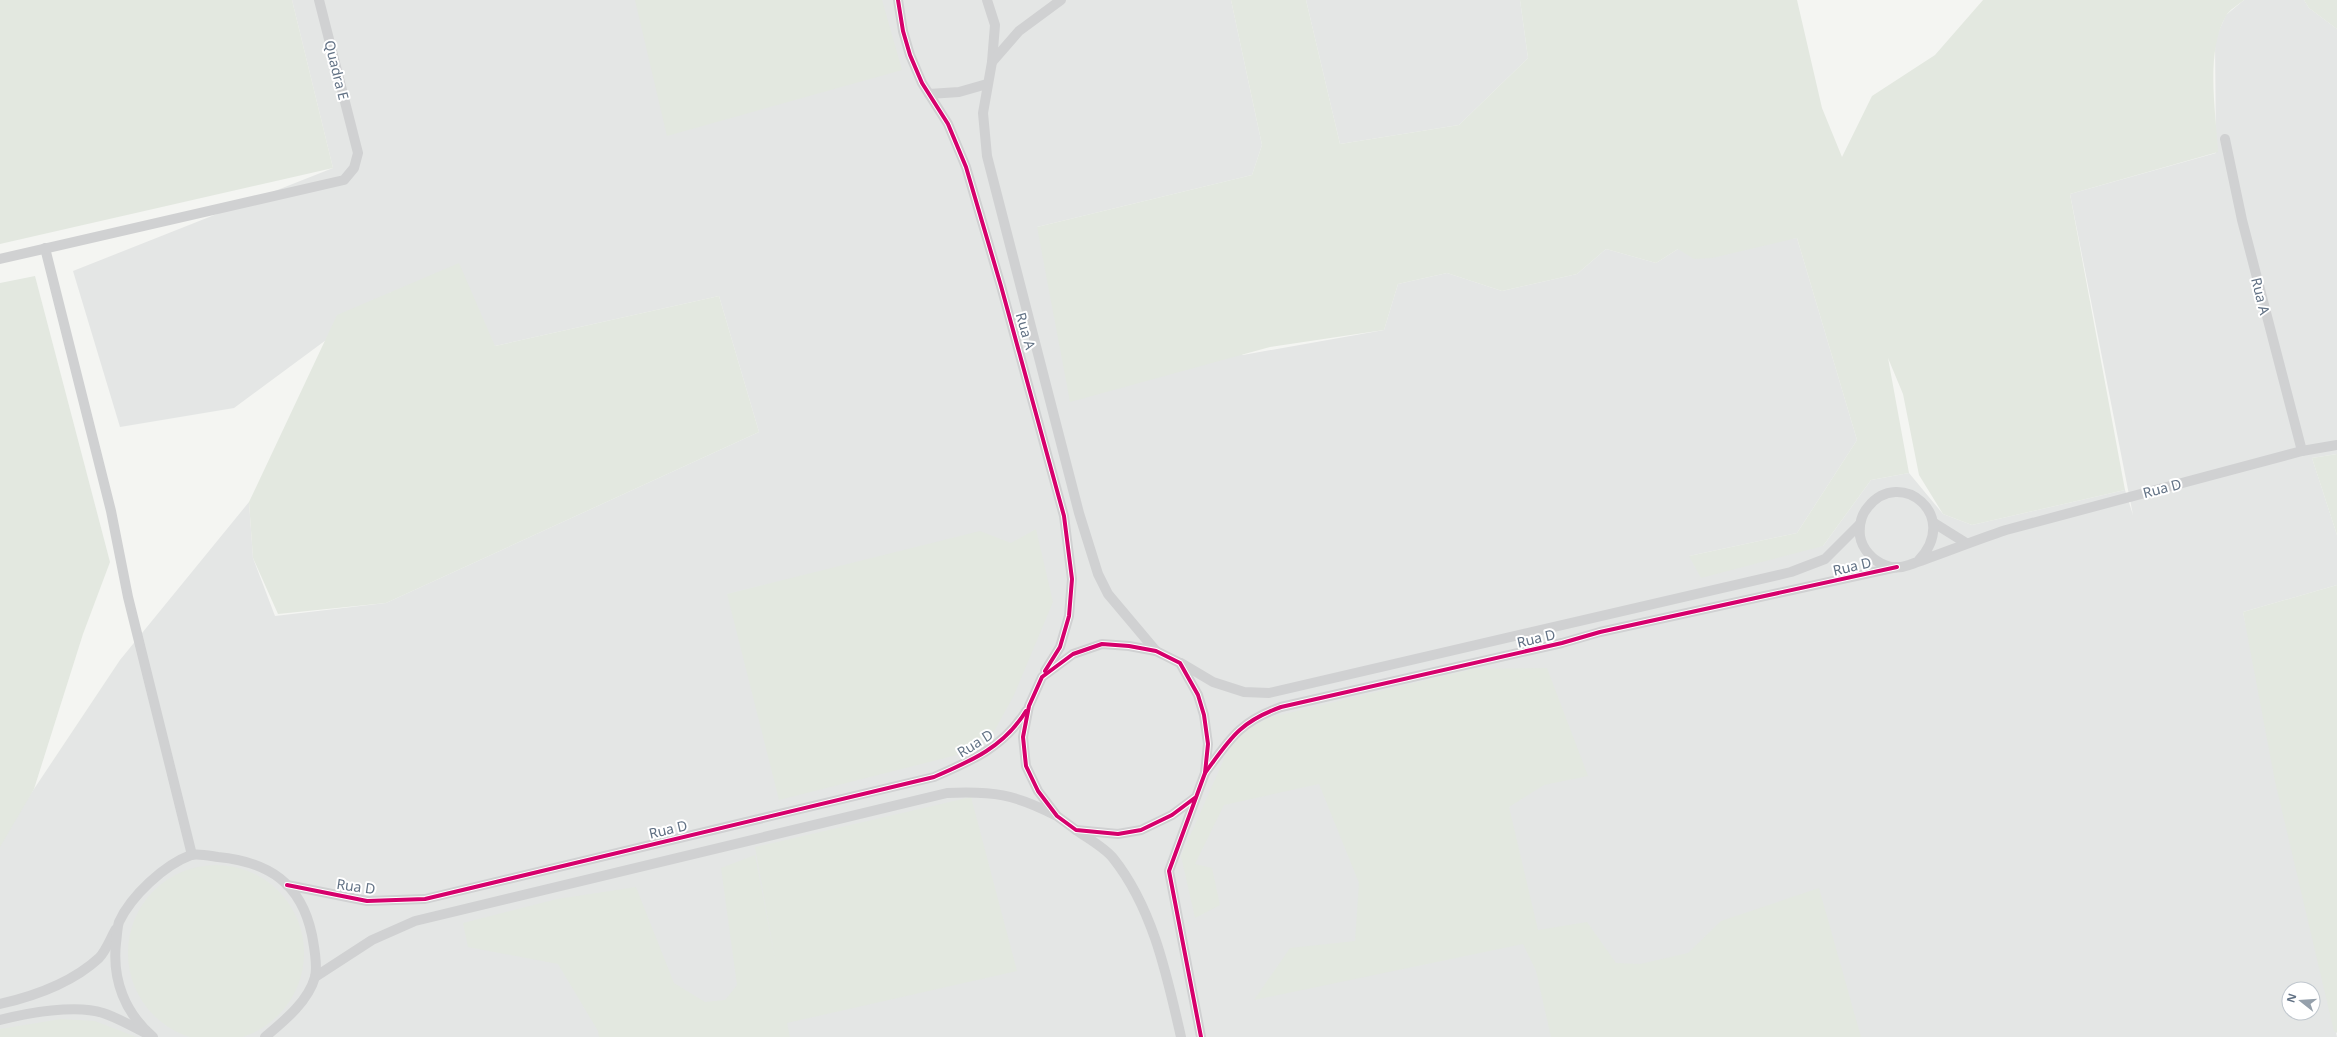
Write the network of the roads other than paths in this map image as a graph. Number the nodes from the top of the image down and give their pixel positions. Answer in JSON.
{"nodes":[{"id":1,"x":319,"y":0,"type":"edge"},
{"id":2,"x":898,"y":0,"type":"edge"},
{"id":3,"x":987,"y":0,"type":"edge"},
{"id":4,"x":1061,"y":0,"type":"edge"},
{"id":5,"x":992,"y":62,"type":"junction"},
{"id":6,"x":987,"y":84,"type":"junction"},
{"id":7,"x":929,"y":94,"type":"junction"},
{"id":8,"x":2225,"y":139,"type":"dead end"},
{"id":9,"x":45,"y":248,"type":"junction"},
{"id":10,"x":0,"y":259,"type":"edge"},
{"id":11,"x":1054,"y":413,"type":"junction"},
{"id":12,"x":1038,"y":418,"type":"junction"},
{"id":13,"x":2337,"y":445,"type":"edge"},
{"id":14,"x":2302,"y":451,"type":"junction"},
{"id":15,"x":1934,"y":523,"type":"junction"},
{"id":16,"x":1860,"y":524,"type":"junction"},
{"id":17,"x":1966,"y":543,"type":"junction"},
{"id":18,"x":1919,"y":560,"type":"junction"},
{"id":19,"x":1897,"y":567,"type":"junction"},
{"id":20,"x":1594,"y":618,"type":"junction"},
{"id":21,"x":1600,"y":632,"type":"junction"},
{"id":22,"x":1156,"y":651,"type":"junction"},
{"id":23,"x":1180,"y":663,"type":"junction"},
{"id":24,"x":1042,"y":677,"type":"junction"},
{"id":25,"x":1029,"y":706,"type":"junction"},
{"id":26,"x":1205,"y":774,"type":"junction"},
{"id":27,"x":1196,"y":797,"type":"junction"},
{"id":28,"x":1057,"y":816,"type":"junction"},
{"id":29,"x":1076,"y":830,"type":"junction"},
{"id":30,"x":192,"y":855,"type":"junction"},
{"id":31,"x":592,"y":859,"type":"junction"},
{"id":32,"x":596,"y":876,"type":"junction"},
{"id":33,"x":287,"y":885,"type":"junction"},
{"id":34,"x":119,"y":923,"type":"junction"},
{"id":35,"x":315,"y":977,"type":"junction"},
{"id":36,"x":0,"y":1004,"type":"edge"},
{"id":37,"x":0,"y":1020,"type":"edge"},
{"id":38,"x":153,"y":1037,"type":"edge"},
{"id":39,"x":266,"y":1037,"type":"edge"},
{"id":40,"x":1181,"y":1037,"type":"edge"},
{"id":41,"x":1201,"y":1037,"type":"edge"}],
"edges":[{"from":1,"to":9,"type":"street","name":"Quadra E"},
{"from":2,"to":7,"type":"street","name":"Rua A"},
{"from":3,"to":5,"type":"street","name":"Rua A"},
{"from":4,"to":5,"type":"street"},
{"from":5,"to":6,"type":"street","name":"Rua A"},
{"from":6,"to":7,"type":"street"},
{"from":6,"to":11,"type":"street","name":"Rua A"},
{"from":7,"to":12,"type":"street","name":"Rua A"},
{"from":8,"to":14,"type":"street","name":"Rua A"},
{"from":9,"to":10,"type":"street","name":"Quadra E"},
{"from":9,"to":30,"type":"street"},
{"from":11,"to":12,"type":"street"},
{"from":11,"to":22,"type":"street","name":"Rua A"},
{"from":12,"to":24,"type":"street","name":"Rua A"},
{"from":13,"to":14,"type":"street","name":"Rua D"},
{"from":14,"to":17,"type":"street","name":"Rua D"},
{"from":15,"to":16,"type":"street"},
{"from":15,"to":17,"type":"street"},
{"from":15,"to":18,"type":"street"},
{"from":16,"to":19,"type":"street"},
{"from":16,"to":20,"type":"street","name":"Rua D"},
{"from":17,"to":18,"type":"street","name":"Rua D"},
{"from":18,"to":19,"type":"street"},
{"from":19,"to":21,"type":"street","name":"Rua D"},
{"from":20,"to":21,"type":"street"},
{"from":20,"to":23,"type":"street","name":"Rua D"},
{"from":21,"to":26,"type":"street","name":"Rua D"},
{"from":22,"to":23,"type":"street","name":"Rua D"},
{"from":22,"to":24,"type":"street"},
{"from":23,"to":26,"type":"street"},
{"from":24,"to":25,"type":"street","name":"Rua A"},
{"from":25,"to":28,"type":"street"},
{"from":25,"to":31,"type":"street","name":"Rua D"},
{"from":26,"to":27,"type":"street"},
{"from":27,"to":29,"type":"street"},
{"from":27,"to":41,"type":"street"},
{"from":28,"to":29,"type":"street"},
{"from":28,"to":32,"type":"street","name":"Rua D"},
{"from":29,"to":40,"type":"street"},
{"from":30,"to":33,"type":"street"},
{"from":30,"to":34,"type":"street"},
{"from":31,"to":32,"type":"street"},
{"from":31,"to":33,"type":"street","name":"Rua D"},
{"from":32,"to":35,"type":"street","name":"Rua D"},
{"from":33,"to":35,"type":"street"},
{"from":34,"to":36,"type":"street"},
{"from":34,"to":38,"type":"street"},
{"from":35,"to":39,"type":"street"},
{"from":37,"to":38,"type":"street"}]}
